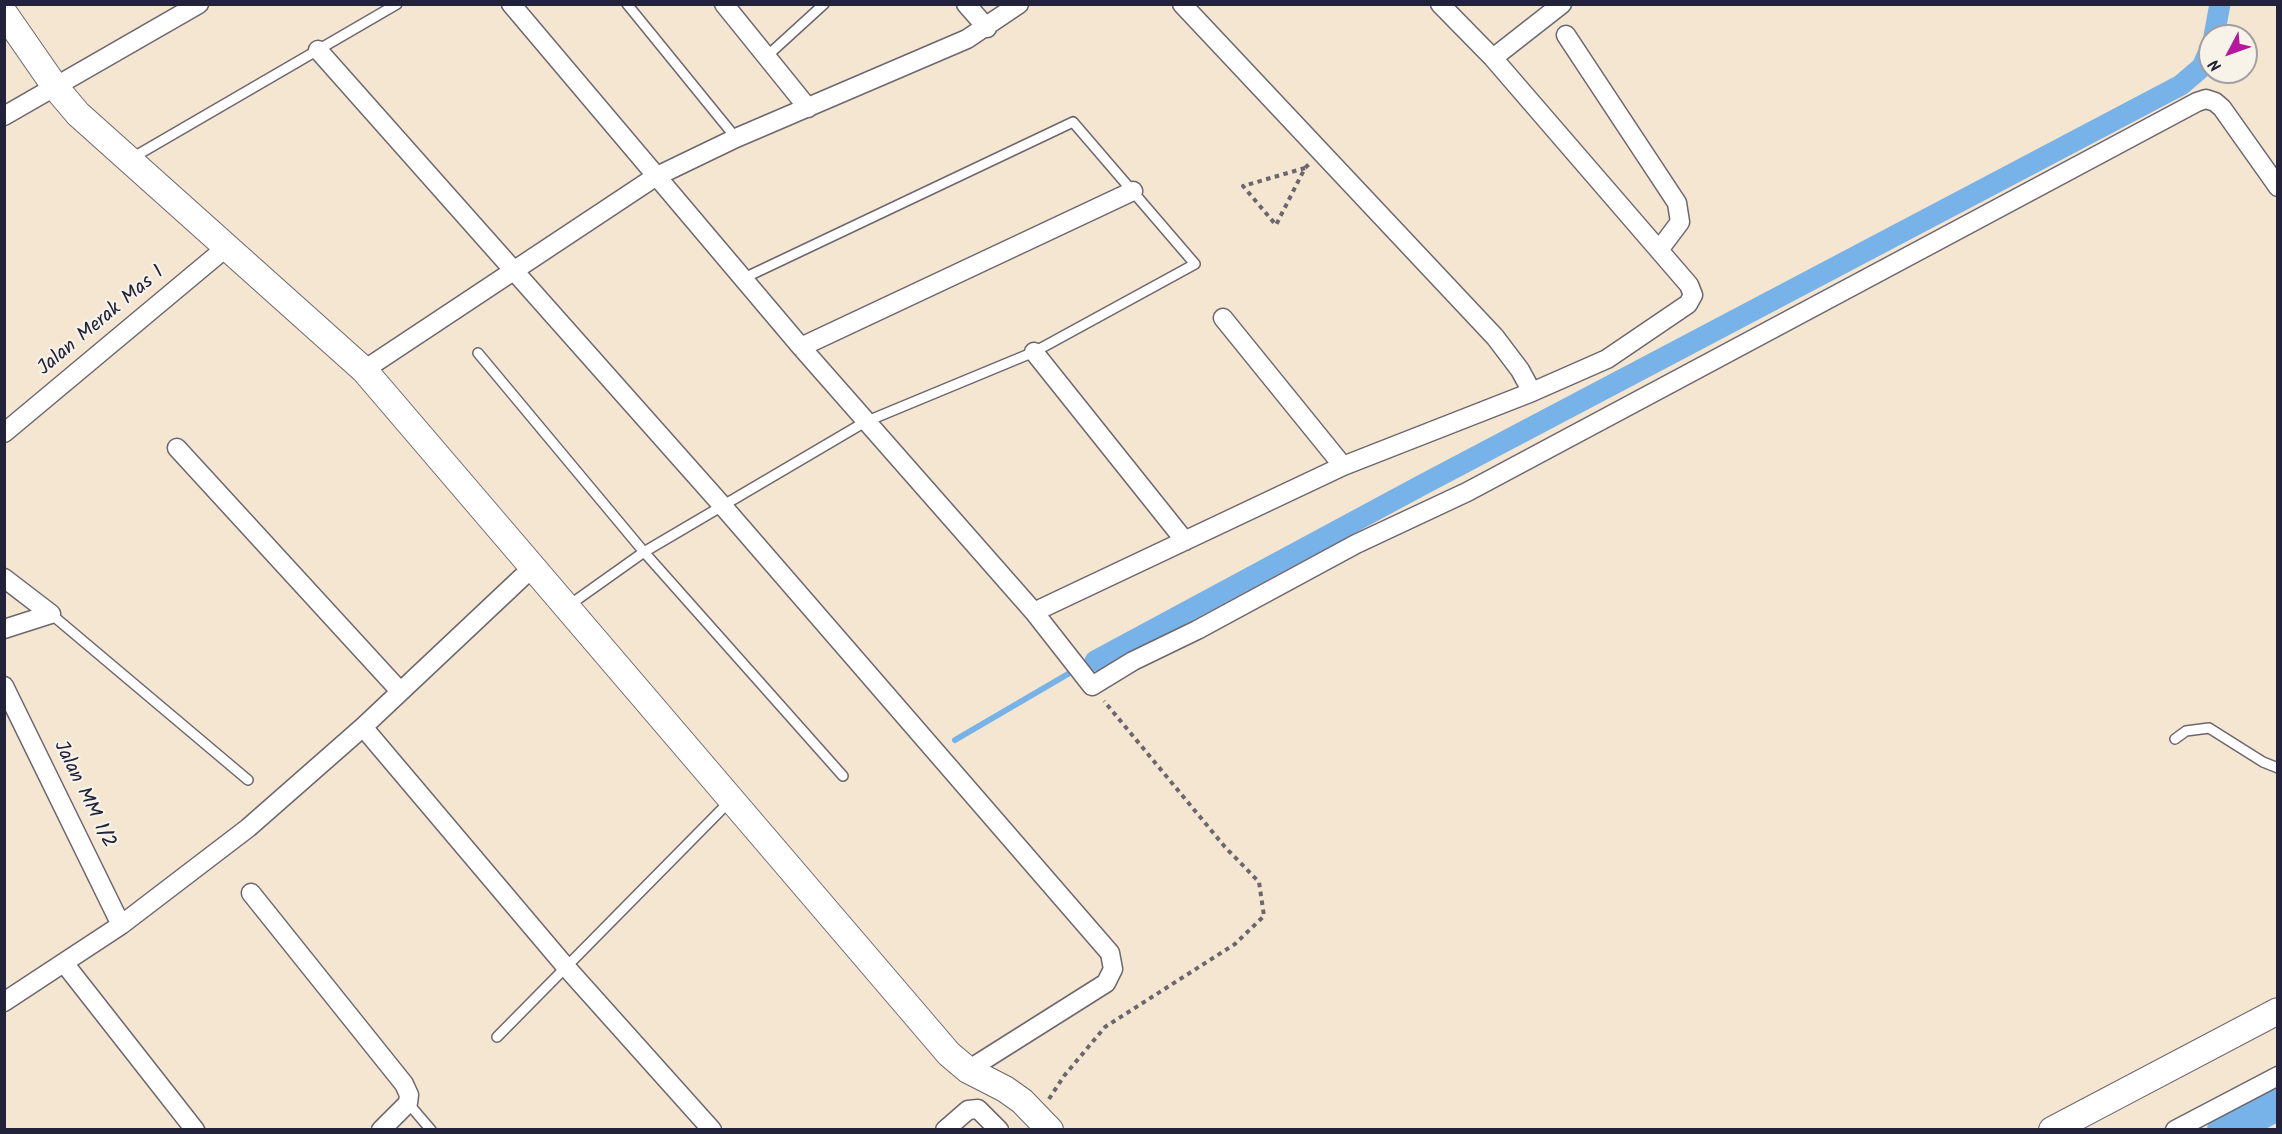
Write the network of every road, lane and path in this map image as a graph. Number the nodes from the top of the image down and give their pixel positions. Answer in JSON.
{"nodes":[{"id":1,"x":199,"y":4,"type":"edge"},
{"id":2,"x":397,"y":4,"type":"edge"},
{"id":3,"x":512,"y":4,"type":"edge"},
{"id":4,"x":627,"y":4,"type":"edge"},
{"id":5,"x":724,"y":4,"type":"edge"},
{"id":6,"x":824,"y":4,"type":"edge"},
{"id":7,"x":966,"y":4,"type":"edge"},
{"id":8,"x":1019,"y":4,"type":"edge"},
{"id":9,"x":1182,"y":4,"type":"edge"},
{"id":10,"x":1440,"y":4,"type":"edge"},
{"id":11,"x":1562,"y":4,"type":"edge"},
{"id":12,"x":8,"y":23,"type":"edge"},
{"id":13,"x":987,"y":28,"type":"junction"},
{"id":14,"x":1566,"y":35,"type":"dead end"},
{"id":15,"x":318,"y":50,"type":"junction"},
{"id":16,"x":767,"y":56,"type":"junction"},
{"id":17,"x":1492,"y":58,"type":"junction"},
{"id":18,"x":56,"y":88,"type":"junction"},
{"id":19,"x":808,"y":108,"type":"junction"},
{"id":20,"x":4,"y":116,"type":"edge"},
{"id":21,"x":736,"y":138,"type":"junction"},
{"id":22,"x":128,"y":160,"type":"junction"},
{"id":23,"x":1305,"y":168,"type":"joint"},
{"id":24,"x":656,"y":177,"type":"junction"},
{"id":25,"x":2277,"y":187,"type":"edge"},
{"id":26,"x":1133,"y":191,"type":"junction"},
{"id":27,"x":228,"y":246,"type":"junction"},
{"id":28,"x":1659,"y":250,"type":"junction"},
{"id":29,"x":514,"y":271,"type":"junction"},
{"id":30,"x":742,"y":279,"type":"junction"},
{"id":31,"x":1223,"y":318,"type":"dead end"},
{"id":32,"x":801,"y":347,"type":"junction"},
{"id":33,"x":1034,"y":352,"type":"junction"},
{"id":34,"x":478,"y":353,"type":"dead end"},
{"id":35,"x":364,"y":370,"type":"junction"},
{"id":36,"x":1532,"y":392,"type":"junction"},
{"id":37,"x":865,"y":422,"type":"junction"},
{"id":38,"x":4,"y":433,"type":"edge"},
{"id":39,"x":177,"y":448,"type":"dead end"},
{"id":40,"x":1343,"y":466,"type":"junction"},
{"id":41,"x":721,"y":504,"type":"junction"},
{"id":42,"x":1185,"y":541,"type":"junction"},
{"id":43,"x":644,"y":552,"type":"junction"},
{"id":44,"x":534,"y":566,"type":"junction"},
{"id":45,"x":4,"y":578,"type":"edge"},
{"id":46,"x":568,"y":606,"type":"junction"},
{"id":47,"x":1034,"y":612,"type":"junction"},
{"id":48,"x":51,"y":614,"type":"junction"},
{"id":49,"x":4,"y":629,"type":"edge"},
{"id":50,"x":4,"y":686,"type":"edge"},
{"id":51,"x":1092,"y":686,"type":"junction"},
{"id":52,"x":399,"y":690,"type":"junction"},
{"id":53,"x":363,"y":727,"type":"junction"},
{"id":54,"x":2175,"y":739,"type":"dead end"},
{"id":55,"x":2277,"y":768,"type":"edge"},
{"id":56,"x":843,"y":776,"type":"dead end"},
{"id":57,"x":248,"y":780,"type":"dead end"},
{"id":58,"x":733,"y":798,"type":"junction"},
{"id":59,"x":251,"y":893,"type":"dead end"},
{"id":60,"x":121,"y":925,"type":"junction"},
{"id":61,"x":64,"y":963,"type":"junction"},
{"id":62,"x":566,"y":967,"type":"junction"},
{"id":63,"x":4,"y":1002,"type":"edge"},
{"id":64,"x":2277,"y":1011,"type":"edge"},
{"id":65,"x":497,"y":1037,"type":"dead end"},
{"id":66,"x":968,"y":1070,"type":"junction"},
{"id":67,"x":2277,"y":1076,"type":"edge"},
{"id":68,"x":408,"y":1104,"type":"junction"},
{"id":69,"x":1044,"y":1123,"type":"edge"},
{"id":70,"x":195,"y":1130,"type":"edge"},
{"id":71,"x":381,"y":1130,"type":"edge"},
{"id":72,"x":431,"y":1130,"type":"edge"},
{"id":73,"x":712,"y":1130,"type":"edge"},
{"id":74,"x":945,"y":1130,"type":"edge"},
{"id":75,"x":999,"y":1130,"type":"edge"},
{"id":76,"x":2052,"y":1130,"type":"edge"},
{"id":77,"x":2175,"y":1130,"type":"edge"}],
"edges":[{"from":1,"to":18,"type":"street"},
{"from":2,"to":15,"type":"lane"},
{"from":3,"to":24,"type":"street"},
{"from":4,"to":21,"type":"lane"},
{"from":5,"to":16,"type":"street"},
{"from":6,"to":16,"type":"lane"},
{"from":7,"to":13,"type":"street"},
{"from":8,"to":13,"type":"street"},
{"from":9,"to":36,"type":"street"},
{"from":10,"to":17,"type":"street"},
{"from":11,"to":17,"type":"street"},
{"from":12,"to":18,"type":"street"},
{"from":13,"to":19,"type":"street"},
{"from":14,"to":28,"type":"street"},
{"from":15,"to":22,"type":"lane"},
{"from":15,"to":29,"type":"street"},
{"from":16,"to":19,"type":"street"},
{"from":17,"to":28,"type":"street"},
{"from":18,"to":20,"type":"street"},
{"from":18,"to":22,"type":"street"},
{"from":19,"to":21,"type":"street"},
{"from":21,"to":24,"type":"street"},
{"from":22,"to":27,"type":"street"},
{"from":23,"to":23,"type":"path"},
{"from":24,"to":29,"type":"street"},
{"from":24,"to":30,"type":"street"},
{"from":25,"to":51,"type":"street"},
{"from":26,"to":30,"type":"lane"},
{"from":26,"to":32,"type":"street"},
{"from":26,"to":33,"type":"lane"},
{"from":27,"to":35,"type":"street"},
{"from":27,"to":38,"type":"street","name":"Jalan Merak Mas 1"},
{"from":28,"to":36,"type":"street"},
{"from":29,"to":35,"type":"street"},
{"from":29,"to":41,"type":"street"},
{"from":30,"to":32,"type":"street"},
{"from":31,"to":40,"type":"street"},
{"from":32,"to":37,"type":"street"},
{"from":33,"to":37,"type":"lane"},
{"from":33,"to":42,"type":"street"},
{"from":34,"to":43,"type":"lane"},
{"from":35,"to":44,"type":"street"},
{"from":36,"to":40,"type":"street"},
{"from":37,"to":41,"type":"lane"},
{"from":37,"to":47,"type":"street"},
{"from":39,"to":52,"type":"street"},
{"from":40,"to":42,"type":"street"},
{"from":41,"to":43,"type":"lane"},
{"from":41,"to":66,"type":"street"},
{"from":42,"to":47,"type":"street"},
{"from":43,"to":46,"type":"lane"},
{"from":43,"to":56,"type":"lane"},
{"from":44,"to":46,"type":"street"},
{"from":44,"to":52,"type":"street"},
{"from":45,"to":48,"type":"street"},
{"from":46,"to":58,"type":"street"},
{"from":47,"to":51,"type":"street"},
{"from":48,"to":49,"type":"street"},
{"from":48,"to":57,"type":"lane"},
{"from":50,"to":60,"type":"street","name":"Jalan MM 1/2"},
{"from":51,"to":69,"type":"path"},
{"from":52,"to":53,"type":"street"},
{"from":53,"to":60,"type":"street"},
{"from":53,"to":62,"type":"street"},
{"from":54,"to":55,"type":"lane"},
{"from":58,"to":62,"type":"lane"},
{"from":58,"to":66,"type":"street"},
{"from":59,"to":68,"type":"street"},
{"from":60,"to":61,"type":"street"},
{"from":61,"to":63,"type":"street"},
{"from":61,"to":70,"type":"street"},
{"from":62,"to":65,"type":"lane"},
{"from":62,"to":73,"type":"street"},
{"from":64,"to":76,"type":"street"},
{"from":66,"to":69,"type":"street"},
{"from":67,"to":77,"type":"street"},
{"from":68,"to":71,"type":"street"},
{"from":68,"to":72,"type":"lane"},
{"from":74,"to":75,"type":"street"}]}
